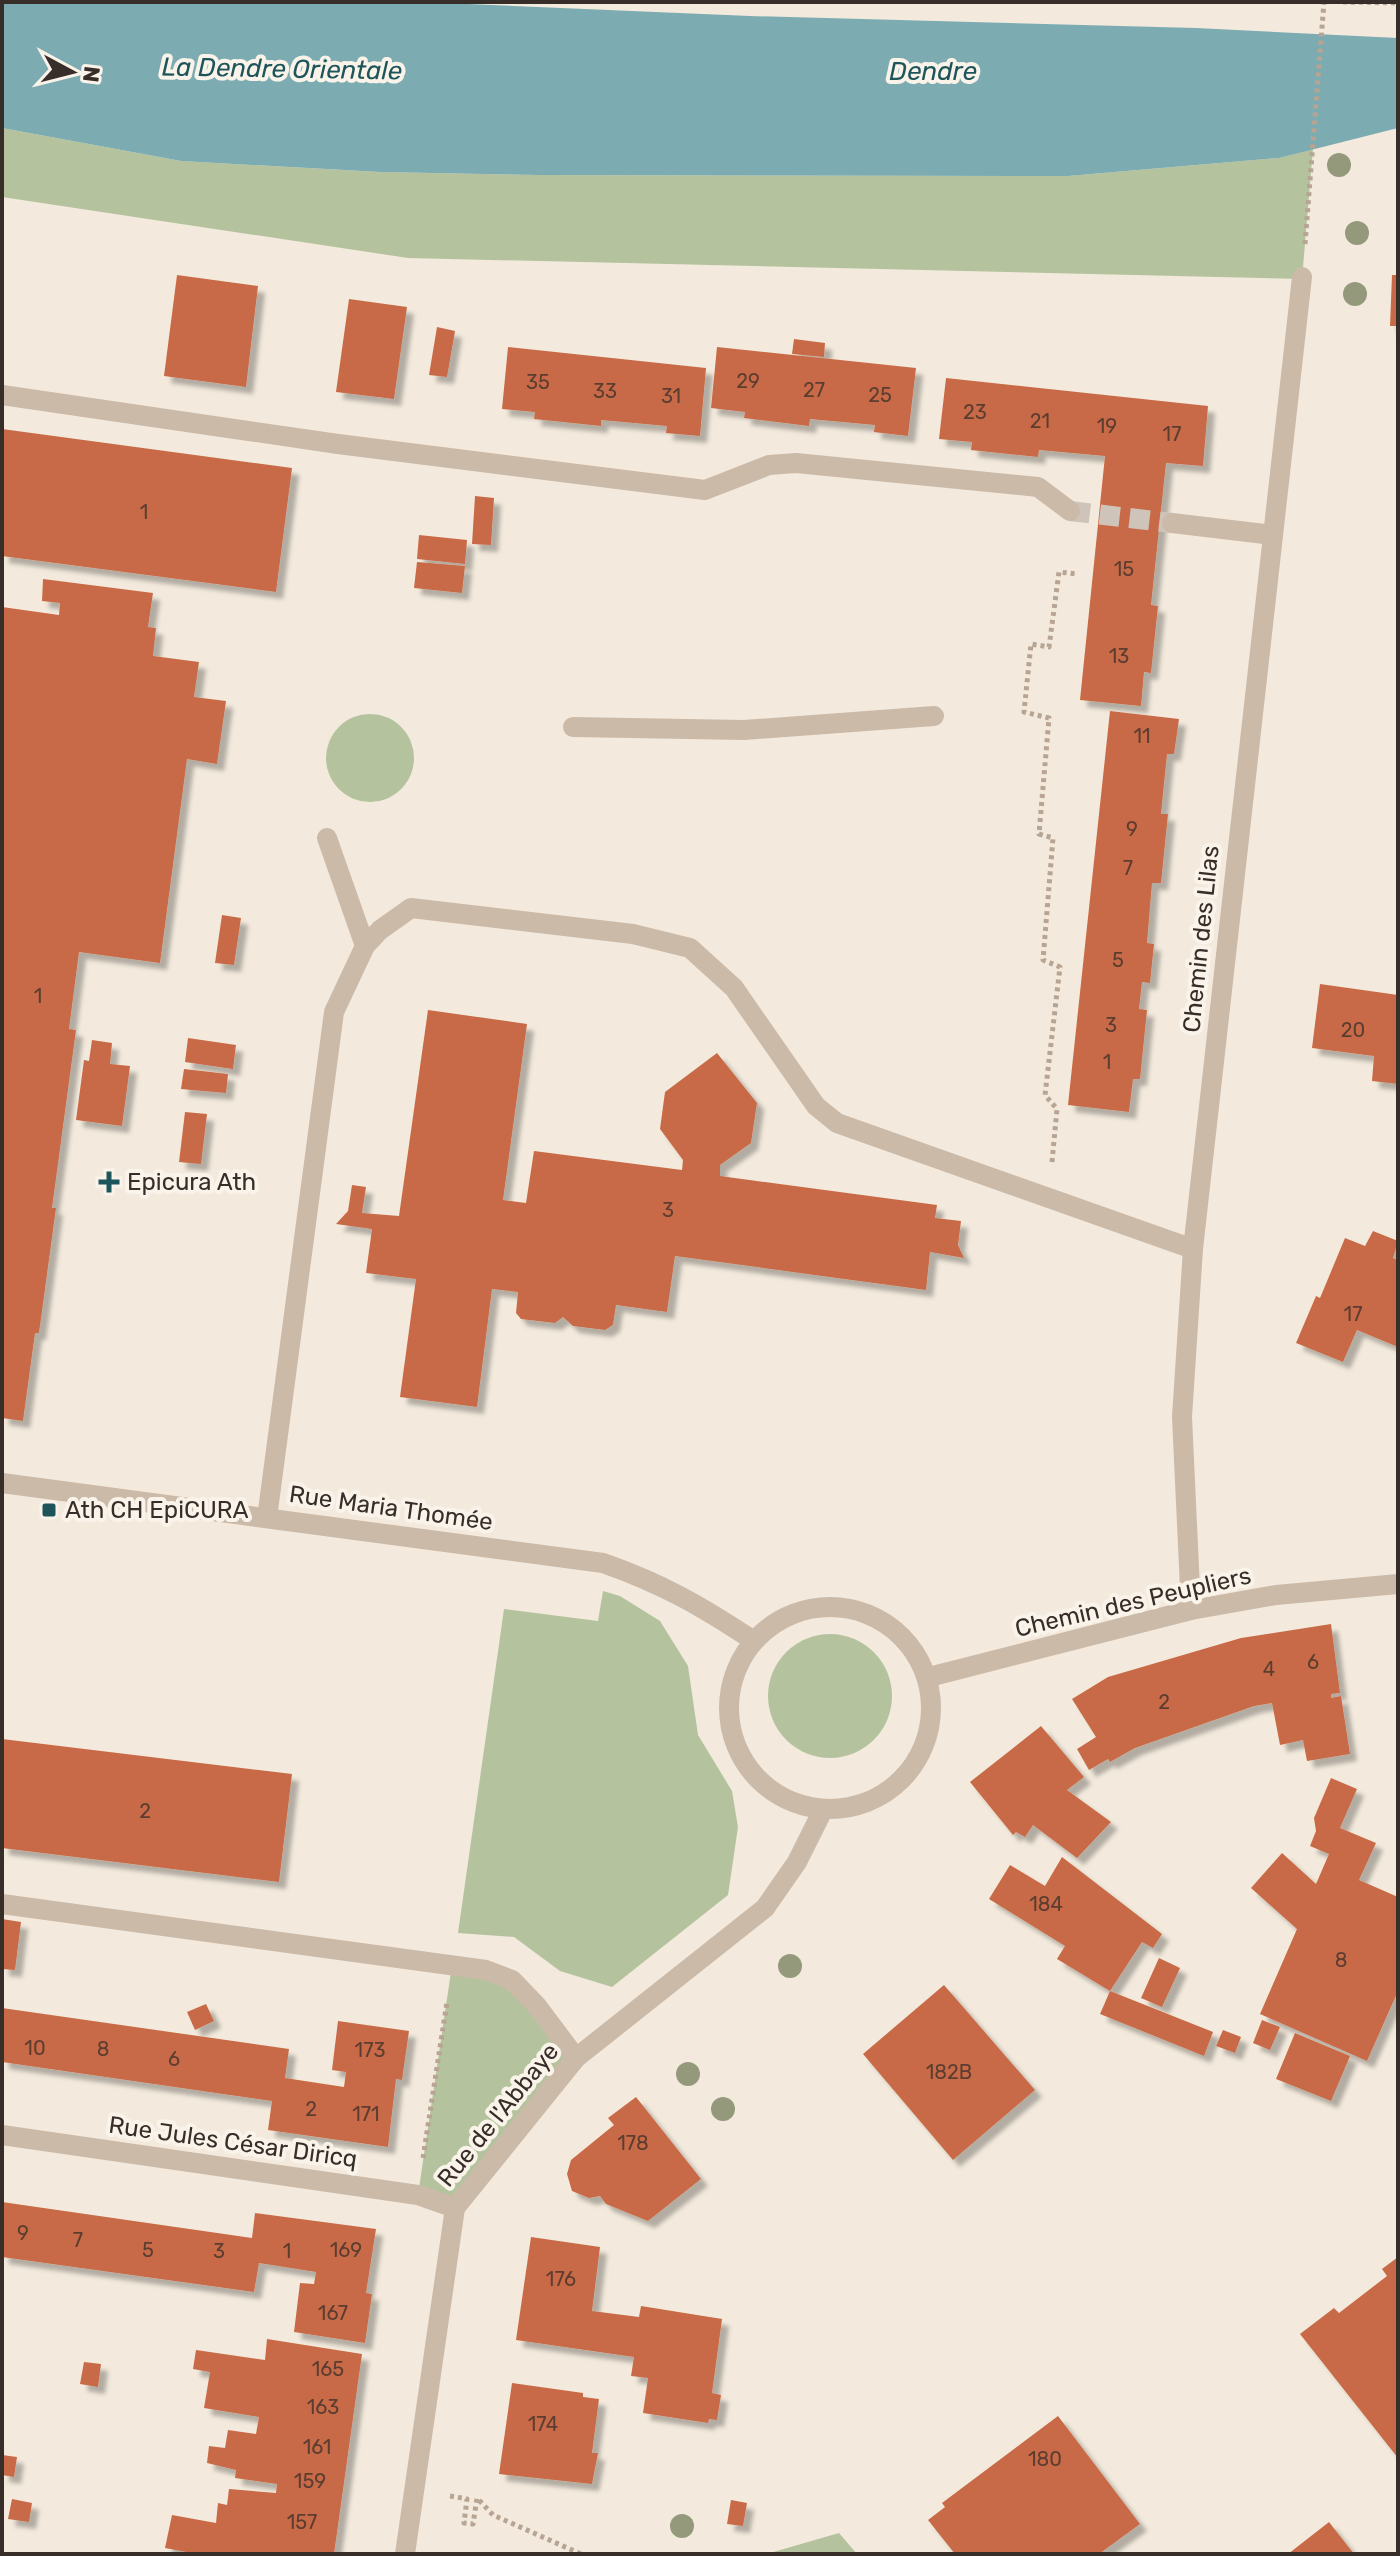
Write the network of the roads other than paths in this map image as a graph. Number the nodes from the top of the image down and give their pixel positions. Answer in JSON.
{"nodes":[{"id":1,"x":1302,"y":277,"type":"dead end"},
{"id":2,"x":2,"y":395,"type":"edge"},
{"id":3,"x":1070,"y":511,"type":"tunnel mouth"},
{"id":4,"x":1172,"y":523,"type":"tunnel mouth"},
{"id":5,"x":1273,"y":535,"type":"junction"},
{"id":6,"x":934,"y":716,"type":"dead end"},
{"id":7,"x":573,"y":727,"type":"dead end"},
{"id":8,"x":327,"y":838,"type":"dead end"},
{"id":9,"x":365,"y":946,"type":"junction"},
{"id":10,"x":1193,"y":1249,"type":"junction"},
{"id":11,"x":2,"y":1483,"type":"edge"},
{"id":12,"x":267,"y":1518,"type":"junction"},
{"id":13,"x":1398,"y":1584,"type":"edge"},
{"id":14,"x":1191,"y":1610,"type":"junction"},
{"id":15,"x":754,"y":1641,"type":"junction"},
{"id":16,"x":929,"y":1677,"type":"junction"},
{"id":17,"x":823,"y":1810,"type":"junction"},
{"id":18,"x":2,"y":1904,"type":"edge"},
{"id":19,"x":576,"y":2058,"type":"junction"},
{"id":20,"x":2,"y":2135,"type":"edge"},
{"id":21,"x":455,"y":2208,"type":"junction"},
{"id":22,"x":405,"y":2554,"type":"edge"}],
"edges":[{"from":1,"to":5,"type":"street","name":"Chemin des Lilas"},
{"from":2,"to":3,"type":"street"},
{"from":4,"to":5,"type":"street"},
{"from":5,"to":10,"type":"street","name":"Chemin des Lilas"},
{"from":6,"to":7,"type":"street"},
{"from":8,"to":9,"type":"street"},
{"from":9,"to":10,"type":"street"},
{"from":9,"to":12,"type":"street"},
{"from":10,"to":14,"type":"street","name":"Chemin des Lilas"},
{"from":11,"to":12,"type":"street","name":"Rue Maria Thomée"},
{"from":12,"to":15,"type":"street","name":"Rue Maria Thomée"},
{"from":13,"to":14,"type":"street","name":"Chemin des Peupliers"},
{"from":14,"to":16,"type":"street","name":"Chemin des Peupliers"},
{"from":15,"to":16,"type":"street"},
{"from":15,"to":17,"type":"street"},
{"from":16,"to":17,"type":"street"},
{"from":17,"to":19,"type":"street","name":"Rue de l'Abbaye"},
{"from":18,"to":19,"type":"street"},
{"from":19,"to":21,"type":"street","name":"Rue de l'Abbaye"},
{"from":20,"to":21,"type":"street","name":"Rue Jules César Diricq"},
{"from":21,"to":22,"type":"street","name":"Rue de l'Abbaye"}]}
